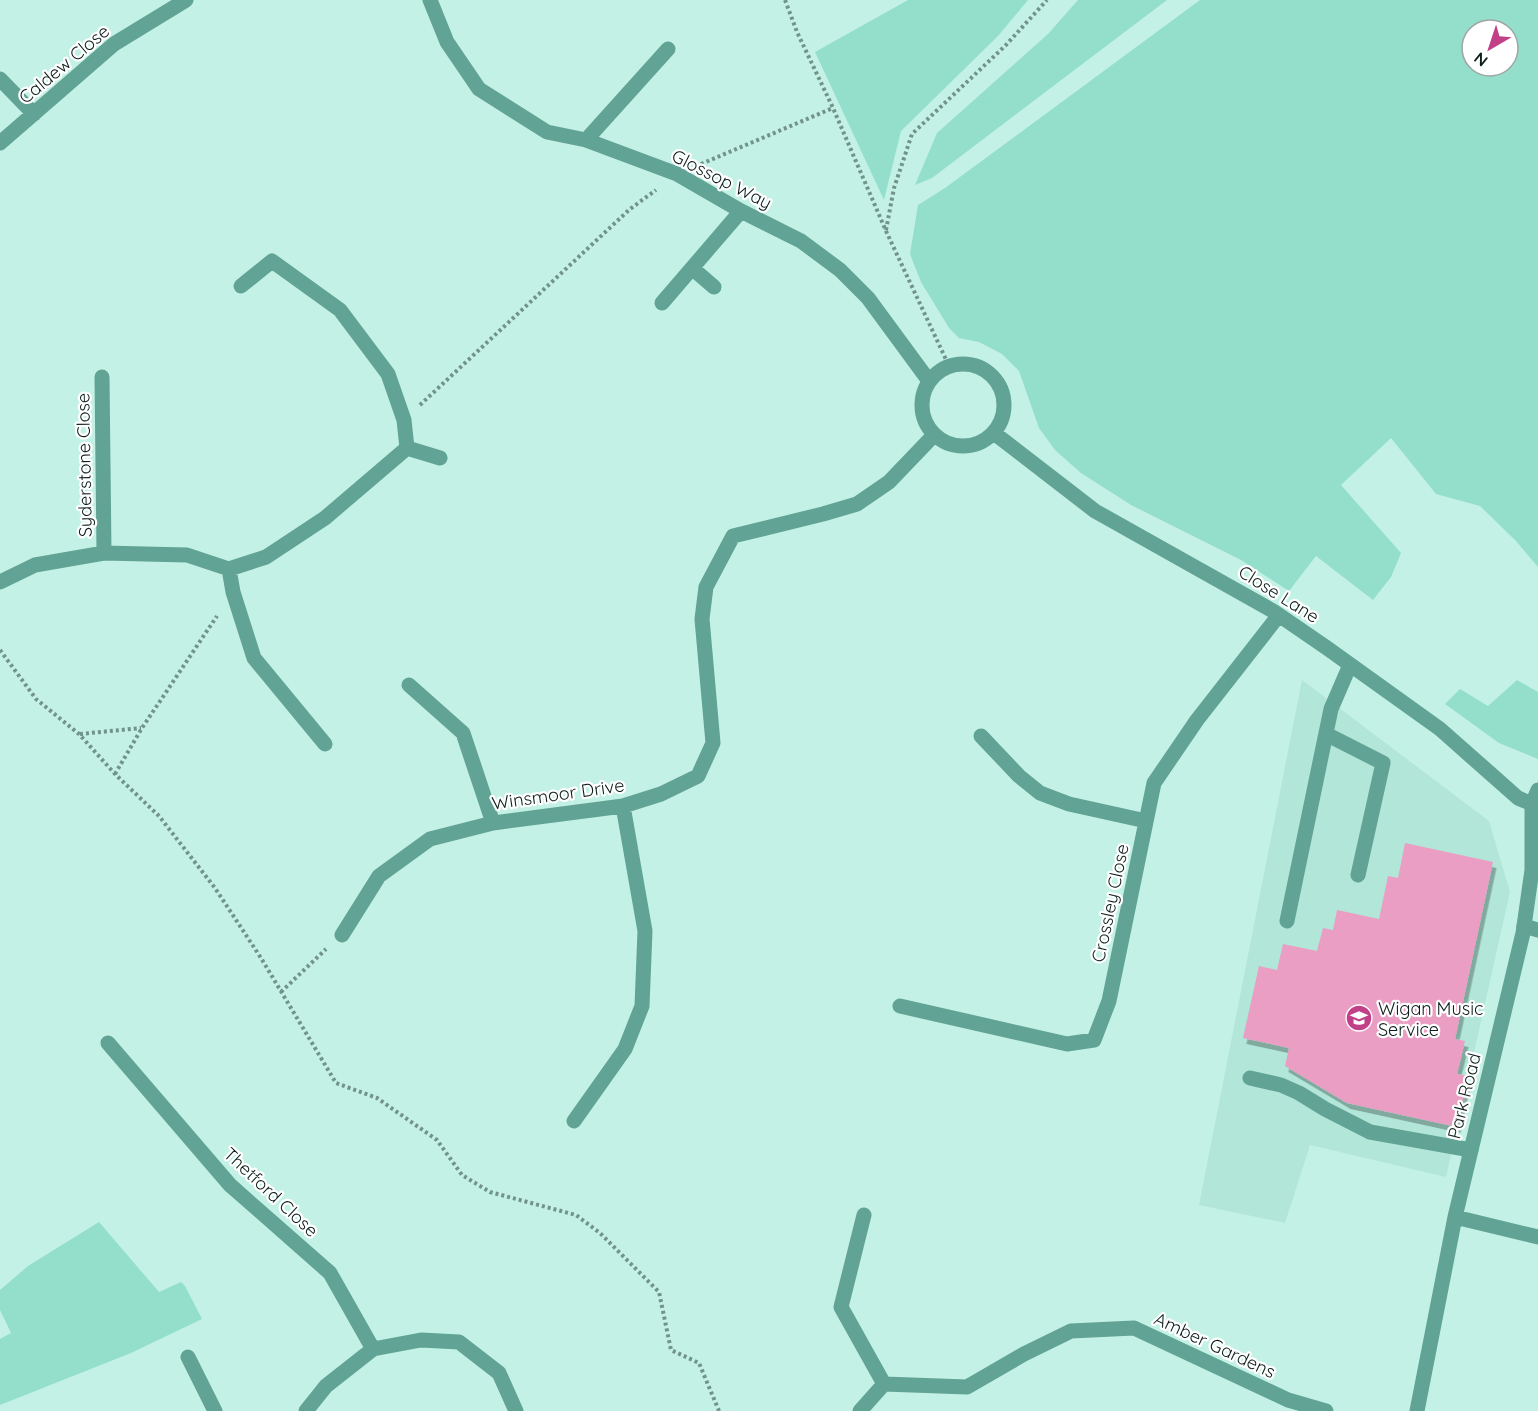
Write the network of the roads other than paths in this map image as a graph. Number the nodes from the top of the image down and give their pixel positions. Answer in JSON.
{"nodes":[{"id":1,"x":186,"y":0,"type":"edge"},
{"id":2,"x":430,"y":0,"type":"edge"},
{"id":3,"x":668,"y":49,"type":"dead end"},
{"id":4,"x":0,"y":79,"type":"edge"},
{"id":5,"x":34,"y":114,"type":"junction"},
{"id":6,"x":586,"y":140,"type":"junction"},
{"id":7,"x":0,"y":143,"type":"edge"},
{"id":8,"x":741,"y":212,"type":"junction"},
{"id":9,"x":692,"y":268,"type":"junction"},
{"id":10,"x":241,"y":286,"type":"dead end"},
{"id":11,"x":714,"y":287,"type":"dead end"},
{"id":12,"x":662,"y":303,"type":"dead end"},
{"id":13,"x":102,"y":377,"type":"dead end"},
{"id":14,"x":930,"y":381,"type":"junction"},
{"id":15,"x":994,"y":433,"type":"junction"},
{"id":16,"x":934,"y":435,"type":"junction"},
{"id":17,"x":407,"y":448,"type":"junction"},
{"id":18,"x":440,"y":458,"type":"dead end"},
{"id":19,"x":104,"y":553,"type":"junction"},
{"id":20,"x":229,"y":569,"type":"junction"},
{"id":21,"x":0,"y":582,"type":"edge"},
{"id":22,"x":1279,"y":615,"type":"junction"},
{"id":23,"x":1350,"y":665,"type":"junction"},
{"id":24,"x":409,"y":686,"type":"dead end"},
{"id":25,"x":1326,"y":734,"type":"junction"},
{"id":26,"x":981,"y":736,"type":"dead end"},
{"id":27,"x":326,"y":744,"type":"dead end"},
{"id":28,"x":1535,"y":797,"type":"edge"},
{"id":29,"x":623,"y":806,"type":"junction"},
{"id":30,"x":1146,"y":821,"type":"junction"},
{"id":31,"x":493,"y":823,"type":"junction"},
{"id":32,"x":1358,"y":875,"type":"dead end"},
{"id":33,"x":1287,"y":921,"type":"dead end"},
{"id":34,"x":1531,"y":928,"type":"edge"},
{"id":35,"x":342,"y":935,"type":"road end"},
{"id":36,"x":900,"y":1006,"type":"dead end"},
{"id":37,"x":108,"y":1043,"type":"dead end"},
{"id":38,"x":1250,"y":1078,"type":"dead end"},
{"id":39,"x":574,"y":1121,"type":"dead end"},
{"id":40,"x":1471,"y":1150,"type":"junction"},
{"id":41,"x":864,"y":1215,"type":"dead end"},
{"id":42,"x":1455,"y":1217,"type":"junction"},
{"id":43,"x":1538,"y":1237,"type":"edge"},
{"id":44,"x":374,"y":1349,"type":"junction"},
{"id":45,"x":188,"y":1357,"type":"dead end"},
{"id":46,"x":884,"y":1384,"type":"junction"},
{"id":47,"x":215,"y":1411,"type":"edge"},
{"id":48,"x":306,"y":1411,"type":"edge"},
{"id":49,"x":516,"y":1411,"type":"edge"},
{"id":50,"x":861,"y":1411,"type":"edge"},
{"id":51,"x":1326,"y":1411,"type":"edge"},
{"id":52,"x":1417,"y":1411,"type":"edge"}],
"edges":[{"from":1,"to":5,"type":"street","name":"Caldew Close"},
{"from":2,"to":6,"type":"street","name":"Glossop Way"},
{"from":3,"to":6,"type":"street"},
{"from":4,"to":5,"type":"street"},
{"from":5,"to":7,"type":"street","name":"Caldew Close"},
{"from":6,"to":8,"type":"street","name":"Glossop Way"},
{"from":8,"to":9,"type":"street"},
{"from":8,"to":14,"type":"street","name":"Glossop Way"},
{"from":9,"to":11,"type":"street"},
{"from":9,"to":12,"type":"street"},
{"from":10,"to":17,"type":"street"},
{"from":13,"to":19,"type":"street","name":"Syderstone Close"},
{"from":14,"to":15,"type":"street"},
{"from":14,"to":16,"type":"street"},
{"from":15,"to":16,"type":"street"},
{"from":15,"to":22,"type":"street","name":"Close Lane"},
{"from":16,"to":29,"type":"street","name":"Winsmoor Drive"},
{"from":17,"to":18,"type":"street"},
{"from":17,"to":20,"type":"street"},
{"from":19,"to":20,"type":"street"},
{"from":19,"to":21,"type":"street"},
{"from":20,"to":27,"type":"street"},
{"from":22,"to":23,"type":"street","name":"Close Lane"},
{"from":22,"to":30,"type":"street","name":"Crossley Close"},
{"from":23,"to":25,"type":"street"},
{"from":23,"to":28,"type":"street","name":"Close Lane"},
{"from":24,"to":31,"type":"street"},
{"from":25,"to":32,"type":"street"},
{"from":25,"to":33,"type":"street"},
{"from":26,"to":30,"type":"street"},
{"from":28,"to":34,"type":"street","name":"Park Road"},
{"from":29,"to":31,"type":"street","name":"Winsmoor Drive"},
{"from":29,"to":39,"type":"street"},
{"from":30,"to":36,"type":"street","name":"Crossley Close"},
{"from":31,"to":35,"type":"street","name":"Winsmoor Drive"},
{"from":34,"to":40,"type":"street","name":"Park Road"},
{"from":37,"to":44,"type":"street","name":"Thetford Close"},
{"from":38,"to":40,"type":"street"},
{"from":40,"to":42,"type":"street","name":"Park Road"},
{"from":41,"to":46,"type":"street"},
{"from":42,"to":43,"type":"street"},
{"from":42,"to":52,"type":"street","name":"Park Road"},
{"from":44,"to":48,"type":"street"},
{"from":44,"to":49,"type":"street"},
{"from":45,"to":47,"type":"street"},
{"from":46,"to":50,"type":"street"},
{"from":46,"to":51,"type":"street","name":"Amber Gardens"}]}
